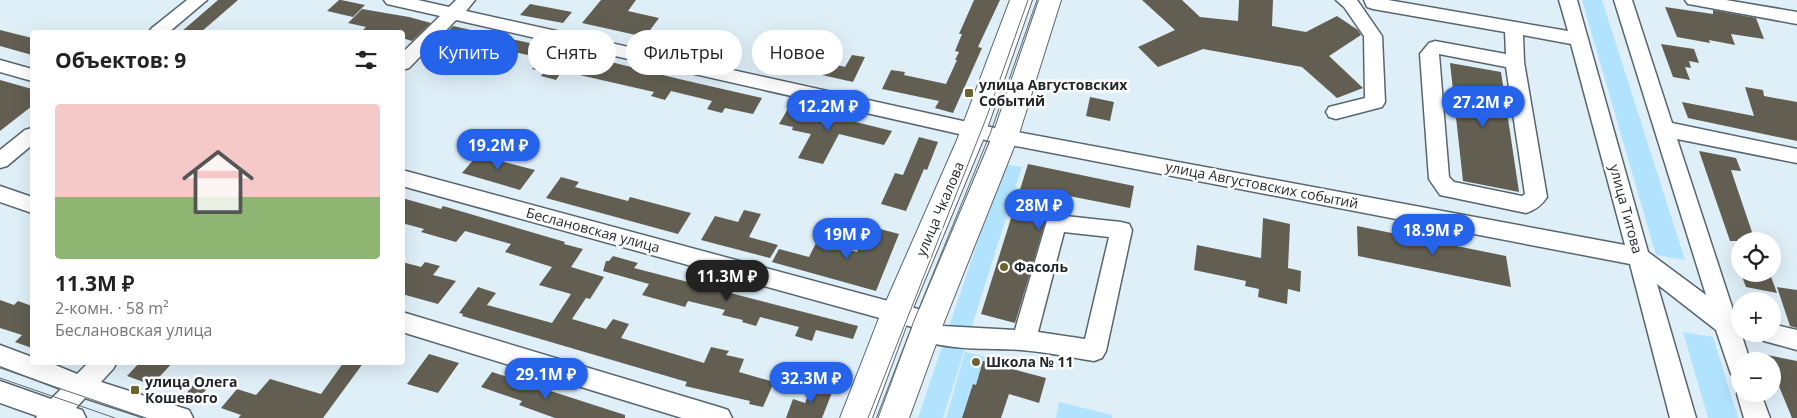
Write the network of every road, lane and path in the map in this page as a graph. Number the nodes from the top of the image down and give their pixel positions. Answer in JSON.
{"nodes":[{"id":1,"x":198,"y":0,"type":"edge"},
{"id":2,"x":393,"y":0,"type":"edge"},
{"id":3,"x":466,"y":0,"type":"edge"},
{"id":4,"x":1021,"y":0,"type":"edge"},
{"id":5,"x":1050,"y":0,"type":"edge"},
{"id":6,"x":1345,"y":0,"type":"edge"},
{"id":7,"x":1373,"y":0,"type":"edge"},
{"id":8,"x":1568,"y":0,"type":"edge"},
{"id":9,"x":1623,"y":0,"type":"edge"},
{"id":10,"x":1694,"y":0,"type":"edge"},
{"id":11,"x":1398,"y":4,"type":"edge"},
{"id":12,"x":1428,"y":6,"type":"edge"},
{"id":13,"x":453,"y":14,"type":"junction"},
{"id":14,"x":1797,"y":18,"type":"edge"},
{"id":15,"x":1514,"y":28,"type":"junction"},
{"id":16,"x":160,"y":30,"type":"edge"},
{"id":17,"x":1578,"y":40,"type":"junction"},
{"id":18,"x":405,"y":61,"type":"edge"},
{"id":19,"x":1515,"y":62,"type":"junction"},
{"id":20,"x":0,"y":66,"type":"edge"},
{"id":21,"x":30,"y":75,"type":"edge"},
{"id":22,"x":1336,"y":112,"type":"dead end"},
{"id":23,"x":1665,"y":129,"type":"junction"},
{"id":24,"x":973,"y":130,"type":"junction"},
{"id":25,"x":30,"y":137,"type":"edge"},
{"id":26,"x":1005,"y":137,"type":"junction"},
{"id":27,"x":1797,"y":156,"type":"edge"},
{"id":28,"x":0,"y":161,"type":"edge"},
{"id":29,"x":405,"y":179,"type":"edge"},
{"id":30,"x":0,"y":194,"type":"edge"},
{"id":31,"x":30,"y":204,"type":"edge"},
{"id":32,"x":1639,"y":257,"type":"junction"},
{"id":33,"x":896,"y":313,"type":"junction"},
{"id":34,"x":1731,"y":319,"type":"edge"},
{"id":35,"x":405,"y":323,"type":"edge"},
{"id":36,"x":1731,"y":324,"type":"edge"},
{"id":37,"x":927,"y":327,"type":"junction"},
{"id":38,"x":1781,"y":336,"type":"edge"},
{"id":39,"x":1024,"y":340,"type":"junction"},
{"id":40,"x":1797,"y":340,"type":"edge"},
{"id":41,"x":0,"y":355,"type":"edge"},
{"id":42,"x":102,"y":365,"type":"edge"},
{"id":43,"x":81,"y":386,"type":"junction"},
{"id":44,"x":0,"y":392,"type":"edge"},
{"id":45,"x":1752,"y":402,"type":"edge"},
{"id":46,"x":59,"y":416,"type":"edge"},
{"id":47,"x":180,"y":418,"type":"edge"},
{"id":48,"x":719,"y":418,"type":"edge"},
{"id":49,"x":856,"y":418,"type":"edge"},
{"id":50,"x":894,"y":418,"type":"edge"},
{"id":51,"x":1683,"y":418,"type":"edge"},
{"id":52,"x":1757,"y":418,"type":"edge"}],
"edges":[{"from":1,"to":16,"type":"street"},
{"from":2,"to":13,"type":"street"},
{"from":3,"to":13,"type":"street"},
{"from":4,"to":24,"type":"main road","name":"улица Чкалова"},
{"from":5,"to":26,"type":"main road"},
{"from":6,"to":22,"type":"street"},
{"from":7,"to":11,"type":"street"},
{"from":8,"to":17,"type":"street","name":"улица Титова"},
{"from":9,"to":23,"type":"street"},
{"from":10,"to":14,"type":"street"},
{"from":11,"to":12,"type":"street"},
{"from":12,"to":15,"type":"street"},
{"from":13,"to":18,"type":"street"},
{"from":13,"to":24,"type":"street"},
{"from":15,"to":17,"type":"street"},
{"from":15,"to":19,"type":"street"},
{"from":17,"to":32,"type":"street","name":"улица Титова"},
{"from":19,"to":19,"type":"street"},
{"from":20,"to":21,"type":"street"},
{"from":23,"to":27,"type":"street"},
{"from":23,"to":34,"type":"street"},
{"from":24,"to":26,"type":"street","name":"улица Августовских событий"},
{"from":24,"to":33,"type":"main road","name":"улица Чкалова"},
{"from":25,"to":28,"type":"street"},
{"from":26,"to":32,"type":"street","name":"улица Августовских событий"},
{"from":26,"to":37,"type":"main road"},
{"from":29,"to":33,"type":"street","name":"Беслановская улица"},
{"from":30,"to":31,"type":"street"},
{"from":32,"to":36,"type":"street"},
{"from":32,"to":51,"type":"street","name":"улица Титова"},
{"from":33,"to":37,"type":"street","name":"Беслановская улица"},
{"from":33,"to":49,"type":"main road","name":"улица Чкалова"},
{"from":35,"to":48,"type":"street"},
{"from":37,"to":39,"type":"street","name":"Беслановская улица"},
{"from":37,"to":50,"type":"main road"},
{"from":38,"to":40,"type":"street"},
{"from":39,"to":39,"type":"street","name":"Беслановская улица"},
{"from":41,"to":43,"type":"street"},
{"from":42,"to":43,"type":"street"},
{"from":43,"to":46,"type":"street"},
{"from":43,"to":47,"type":"street"},
{"from":44,"to":46,"type":"street"},
{"from":45,"to":52,"type":"street"}]}
